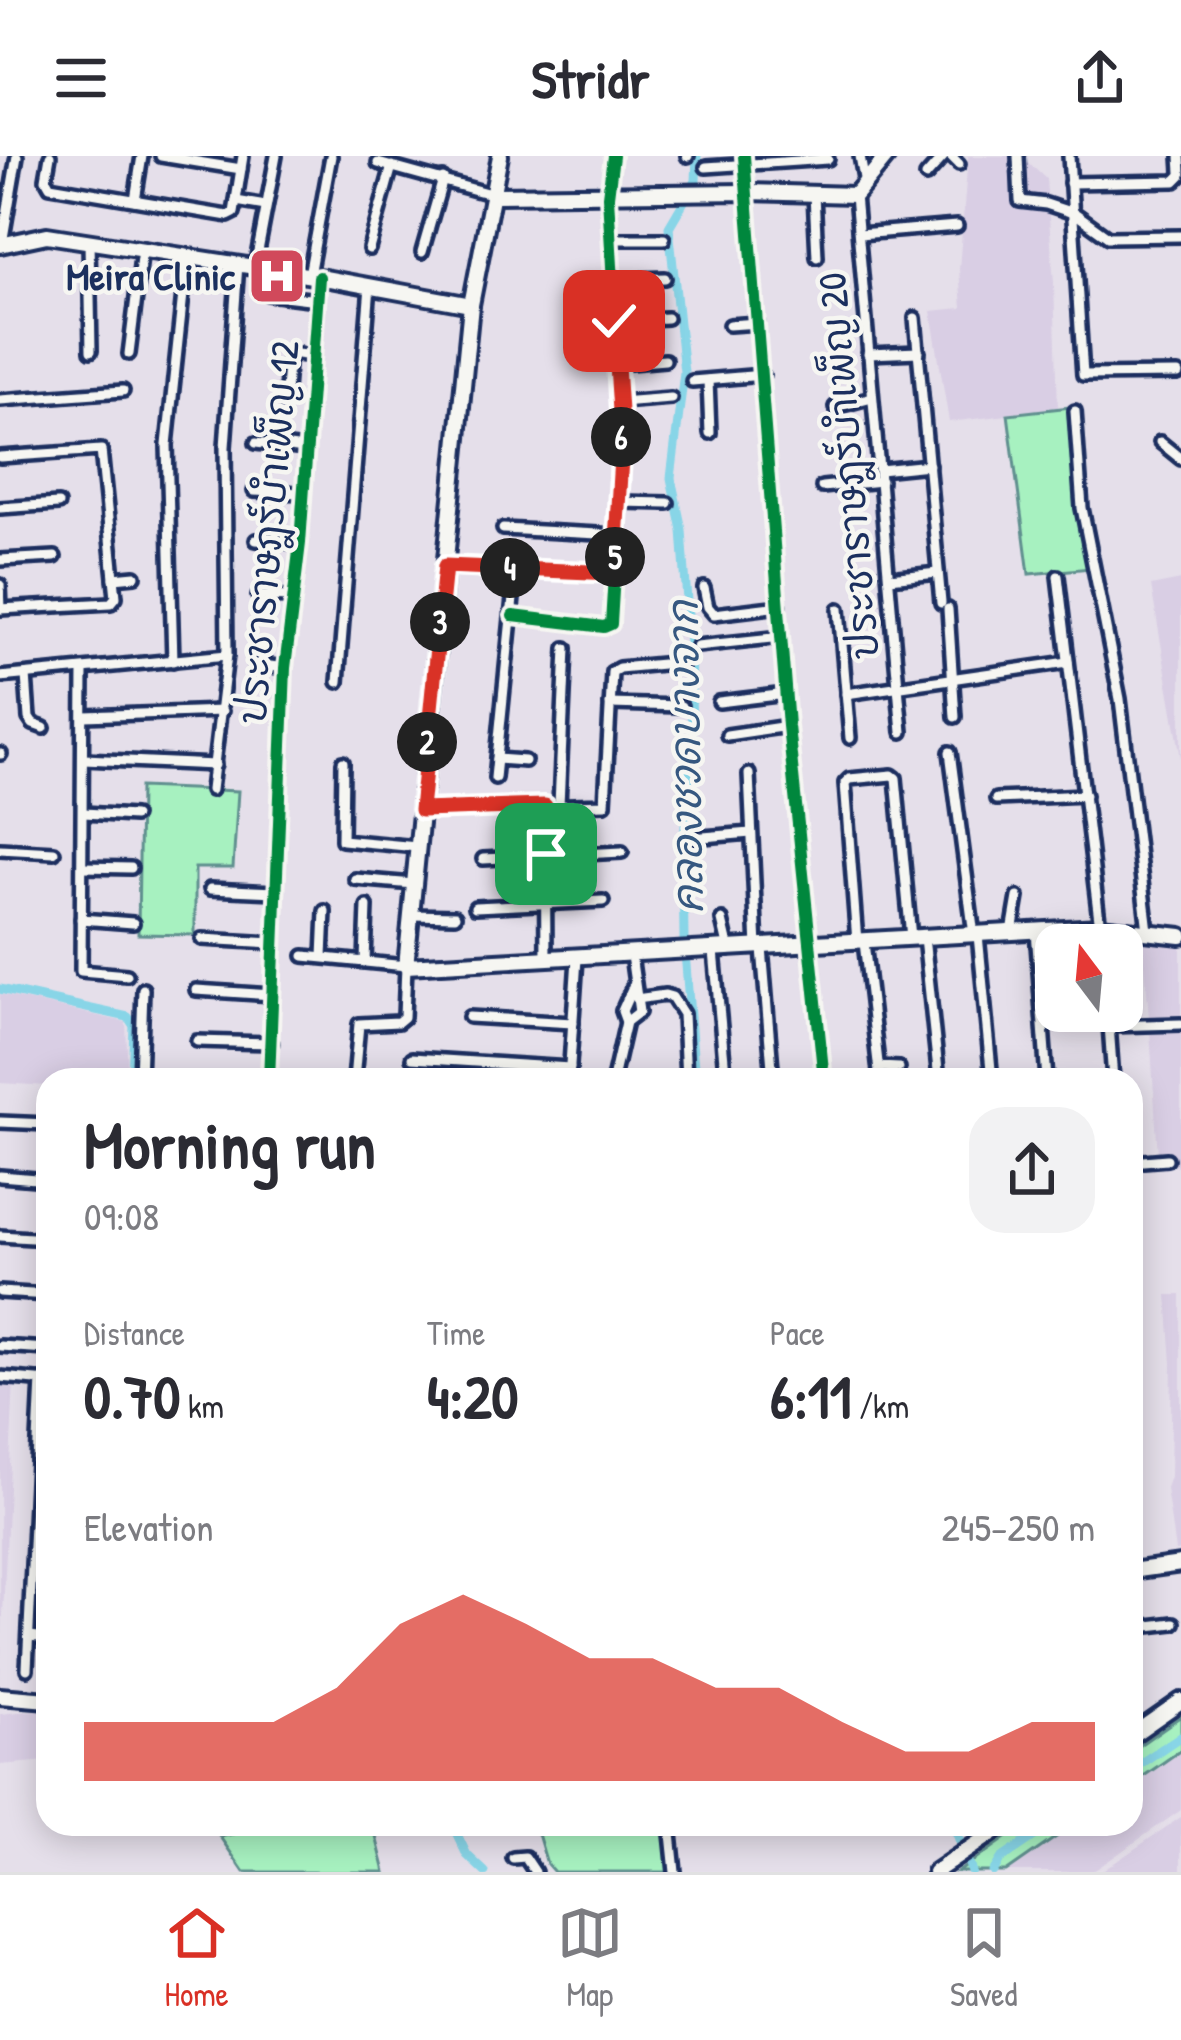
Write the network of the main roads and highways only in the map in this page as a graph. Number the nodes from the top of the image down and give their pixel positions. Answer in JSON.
{"nodes":[{"id":1,"x":500,"y":156,"type":"edge"},
{"id":2,"x":887,"y":156,"type":"edge"},
{"id":3,"x":494,"y":195,"type":"junction"},
{"id":4,"x":1,"y":244,"type":"edge"},
{"id":5,"x":471,"y":305,"type":"junction"},
{"id":6,"x":1181,"y":936,"type":"edge"},
{"id":7,"x":1181,"y":1564,"type":"edge"},
{"id":8,"x":1143,"y":1569,"type":"edge"},
{"id":9,"x":0,"y":1696,"type":"edge"},
{"id":10,"x":36,"y":1699,"type":"edge"},
{"id":11,"x":36,"y":1701,"type":"edge"},
{"id":12,"x":1181,"y":1701,"type":"edge"},
{"id":13,"x":0,"y":1709,"type":"edge"},
{"id":14,"x":1143,"y":1728,"type":"edge"},
{"id":15,"x":989,"y":1836,"type":"edge"},
{"id":16,"x":941,"y":1868,"type":"edge"}],
"edges":[{"from":1,"to":3,"type":"main road"},
{"from":2,"to":3,"type":"main road"},
{"from":3,"to":5,"type":"main road"},
{"from":4,"to":5,"type":"main road"},
{"from":5,"to":6,"type":"main road"},
{"from":7,"to":8,"type":"main road"},
{"from":9,"to":10,"type":"main road"},
{"from":11,"to":13,"type":"main road"},
{"from":12,"to":14,"type":"main road"},
{"from":15,"to":16,"type":"main road"}]}
